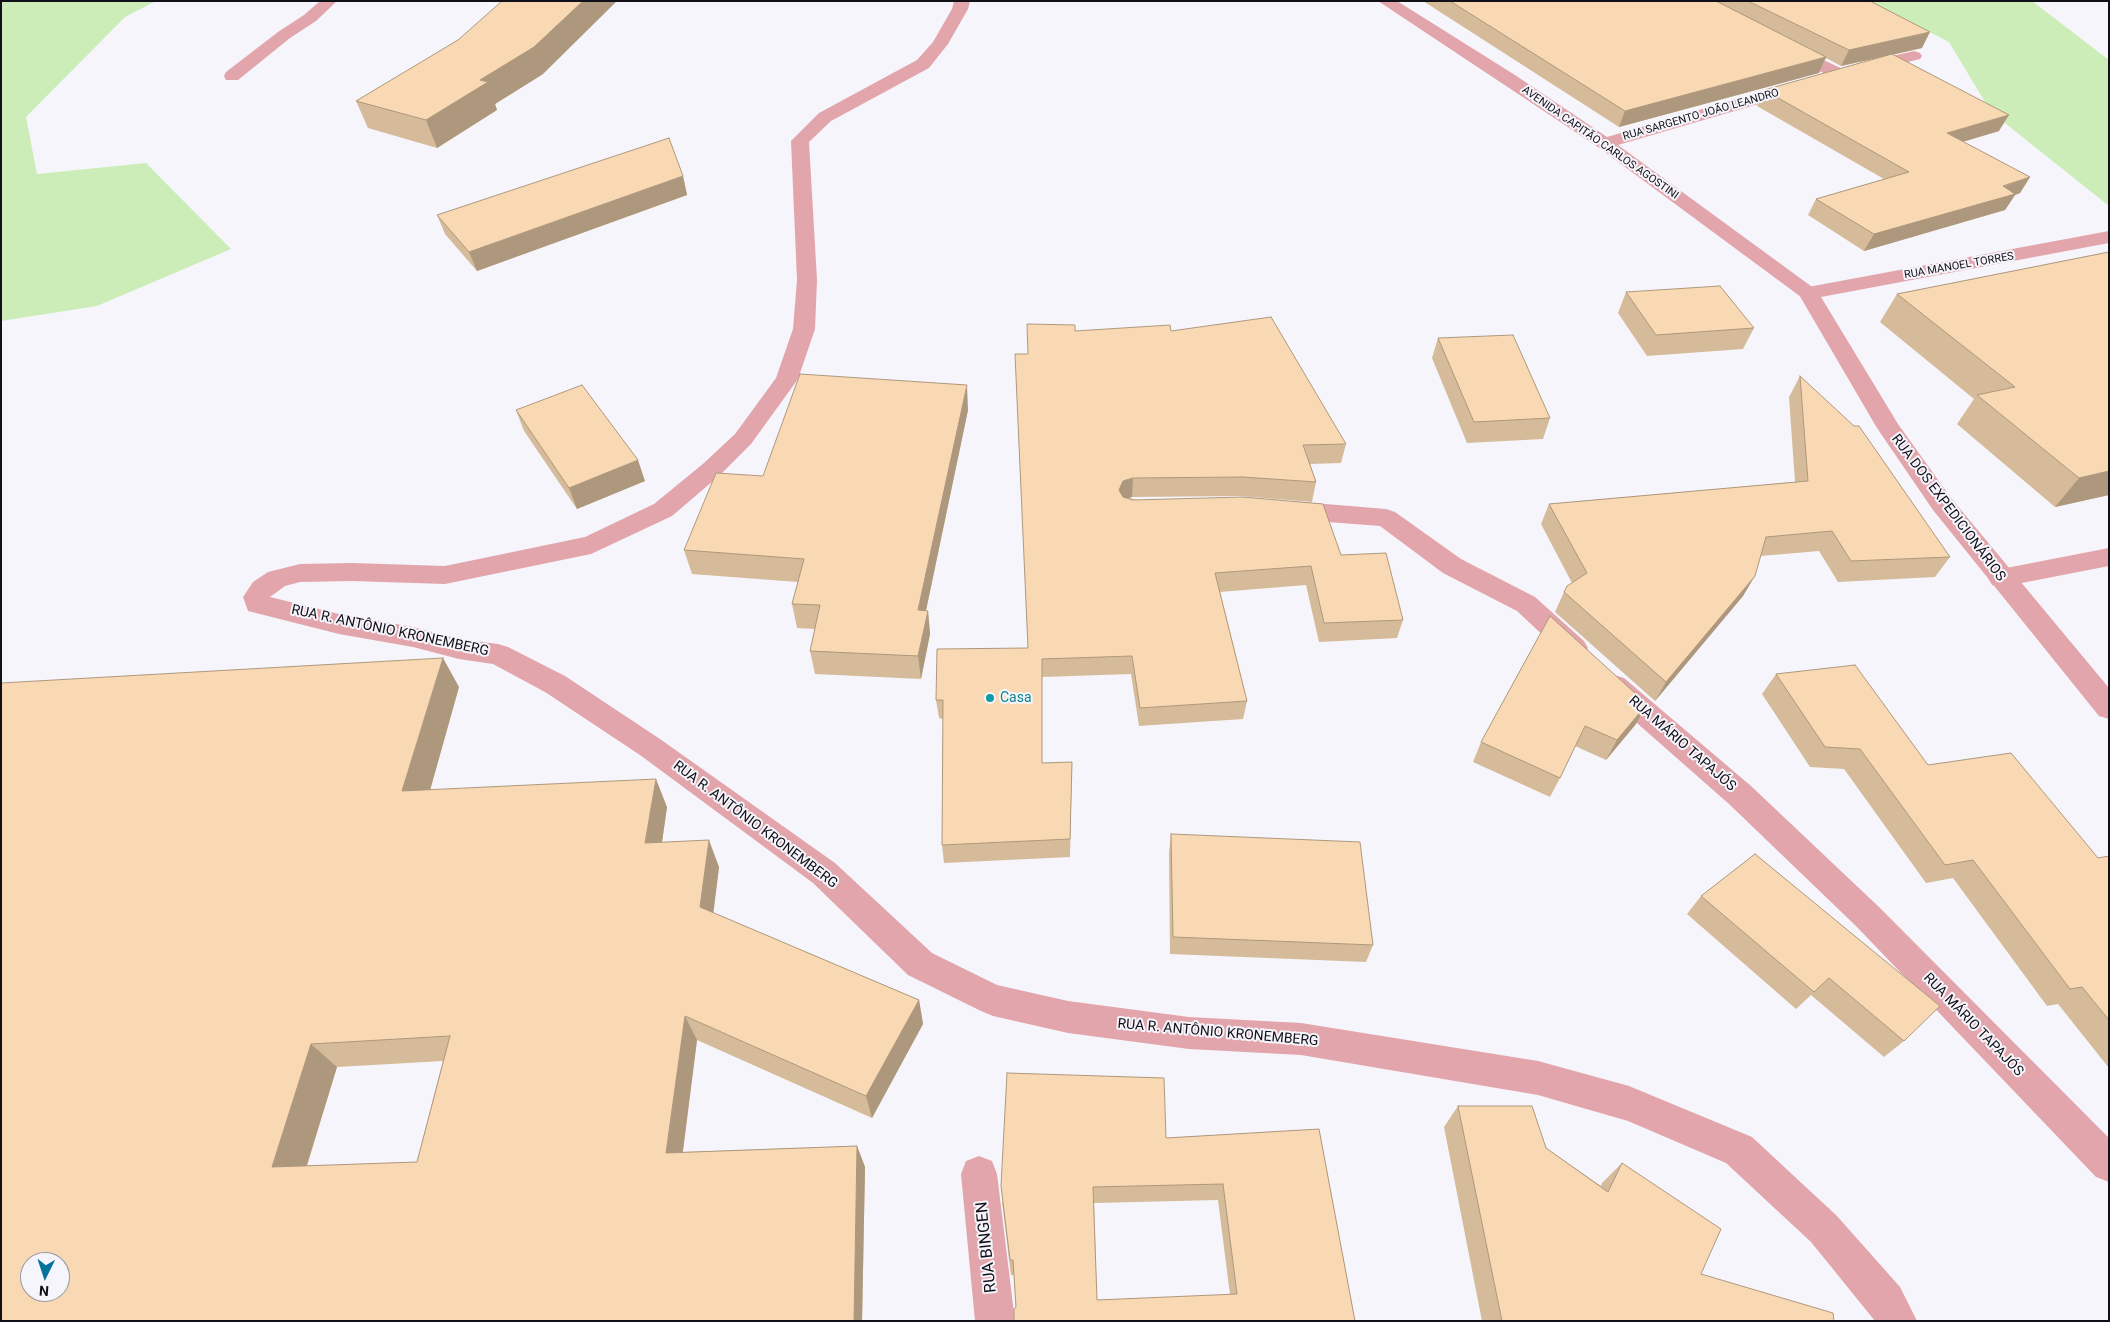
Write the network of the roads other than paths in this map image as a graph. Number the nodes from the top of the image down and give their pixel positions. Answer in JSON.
{"nodes":[{"id":1,"x":329,"y":1,"type":"edge"},
{"id":2,"x":962,"y":1,"type":"edge"},
{"id":3,"x":1386,"y":1,"type":"edge"},
{"id":4,"x":1771,"y":40,"type":"edge"},
{"id":5,"x":1914,"y":56,"type":"edge"},
{"id":6,"x":1839,"y":74,"type":"junction"},
{"id":7,"x":232,"y":76,"type":"dead end"},
{"id":8,"x":1604,"y":143,"type":"junction"},
{"id":9,"x":2109,"y":237,"type":"edge"},
{"id":10,"x":1808,"y":293,"type":"junction"},
{"id":11,"x":1259,"y":508,"type":"edge"},
{"id":12,"x":2109,"y":557,"type":"edge"},
{"id":13,"x":2001,"y":578,"type":"junction"},
{"id":14,"x":2109,"y":708,"type":"edge"},
{"id":15,"x":2109,"y":1164,"type":"edge"},
{"id":16,"x":979,"y":1174,"type":"dead end"},
{"id":17,"x":995,"y":1321,"type":"edge"},
{"id":18,"x":1898,"y":1321,"type":"edge"}],
"edges":[{"from":1,"to":7,"type":"street"},
{"from":2,"to":18,"type":"street","name":"RUA R. ANTÔNIO KRONEMBERG"},
{"from":3,"to":8,"type":"street","name":"AVENIDA CAPITÃO CARLOS AGOSTINI"},
{"from":4,"to":6,"type":"street"},
{"from":5,"to":6,"type":"street","name":"RUA SARGENTO JOÃO LEANDRO"},
{"from":6,"to":8,"type":"street","name":"RUA SARGENTO JOÃO LEANDRO"},
{"from":8,"to":10,"type":"street","name":"AVENIDA CAPITÃO CARLOS AGOSTINI"},
{"from":9,"to":10,"type":"street","name":"RUA MANOEL TORRES"},
{"from":10,"to":13,"type":"street","name":"RUA DOS EXPEDICIONÁRIOS"},
{"from":11,"to":15,"type":"street","name":"RUA MÁRIO TAPAJÓS"},
{"from":12,"to":13,"type":"street"},
{"from":13,"to":14,"type":"street","name":"RUA DOS EXPEDICIONÁRIOS"},
{"from":16,"to":17,"type":"street","name":"RUA BINGEN"}]}
